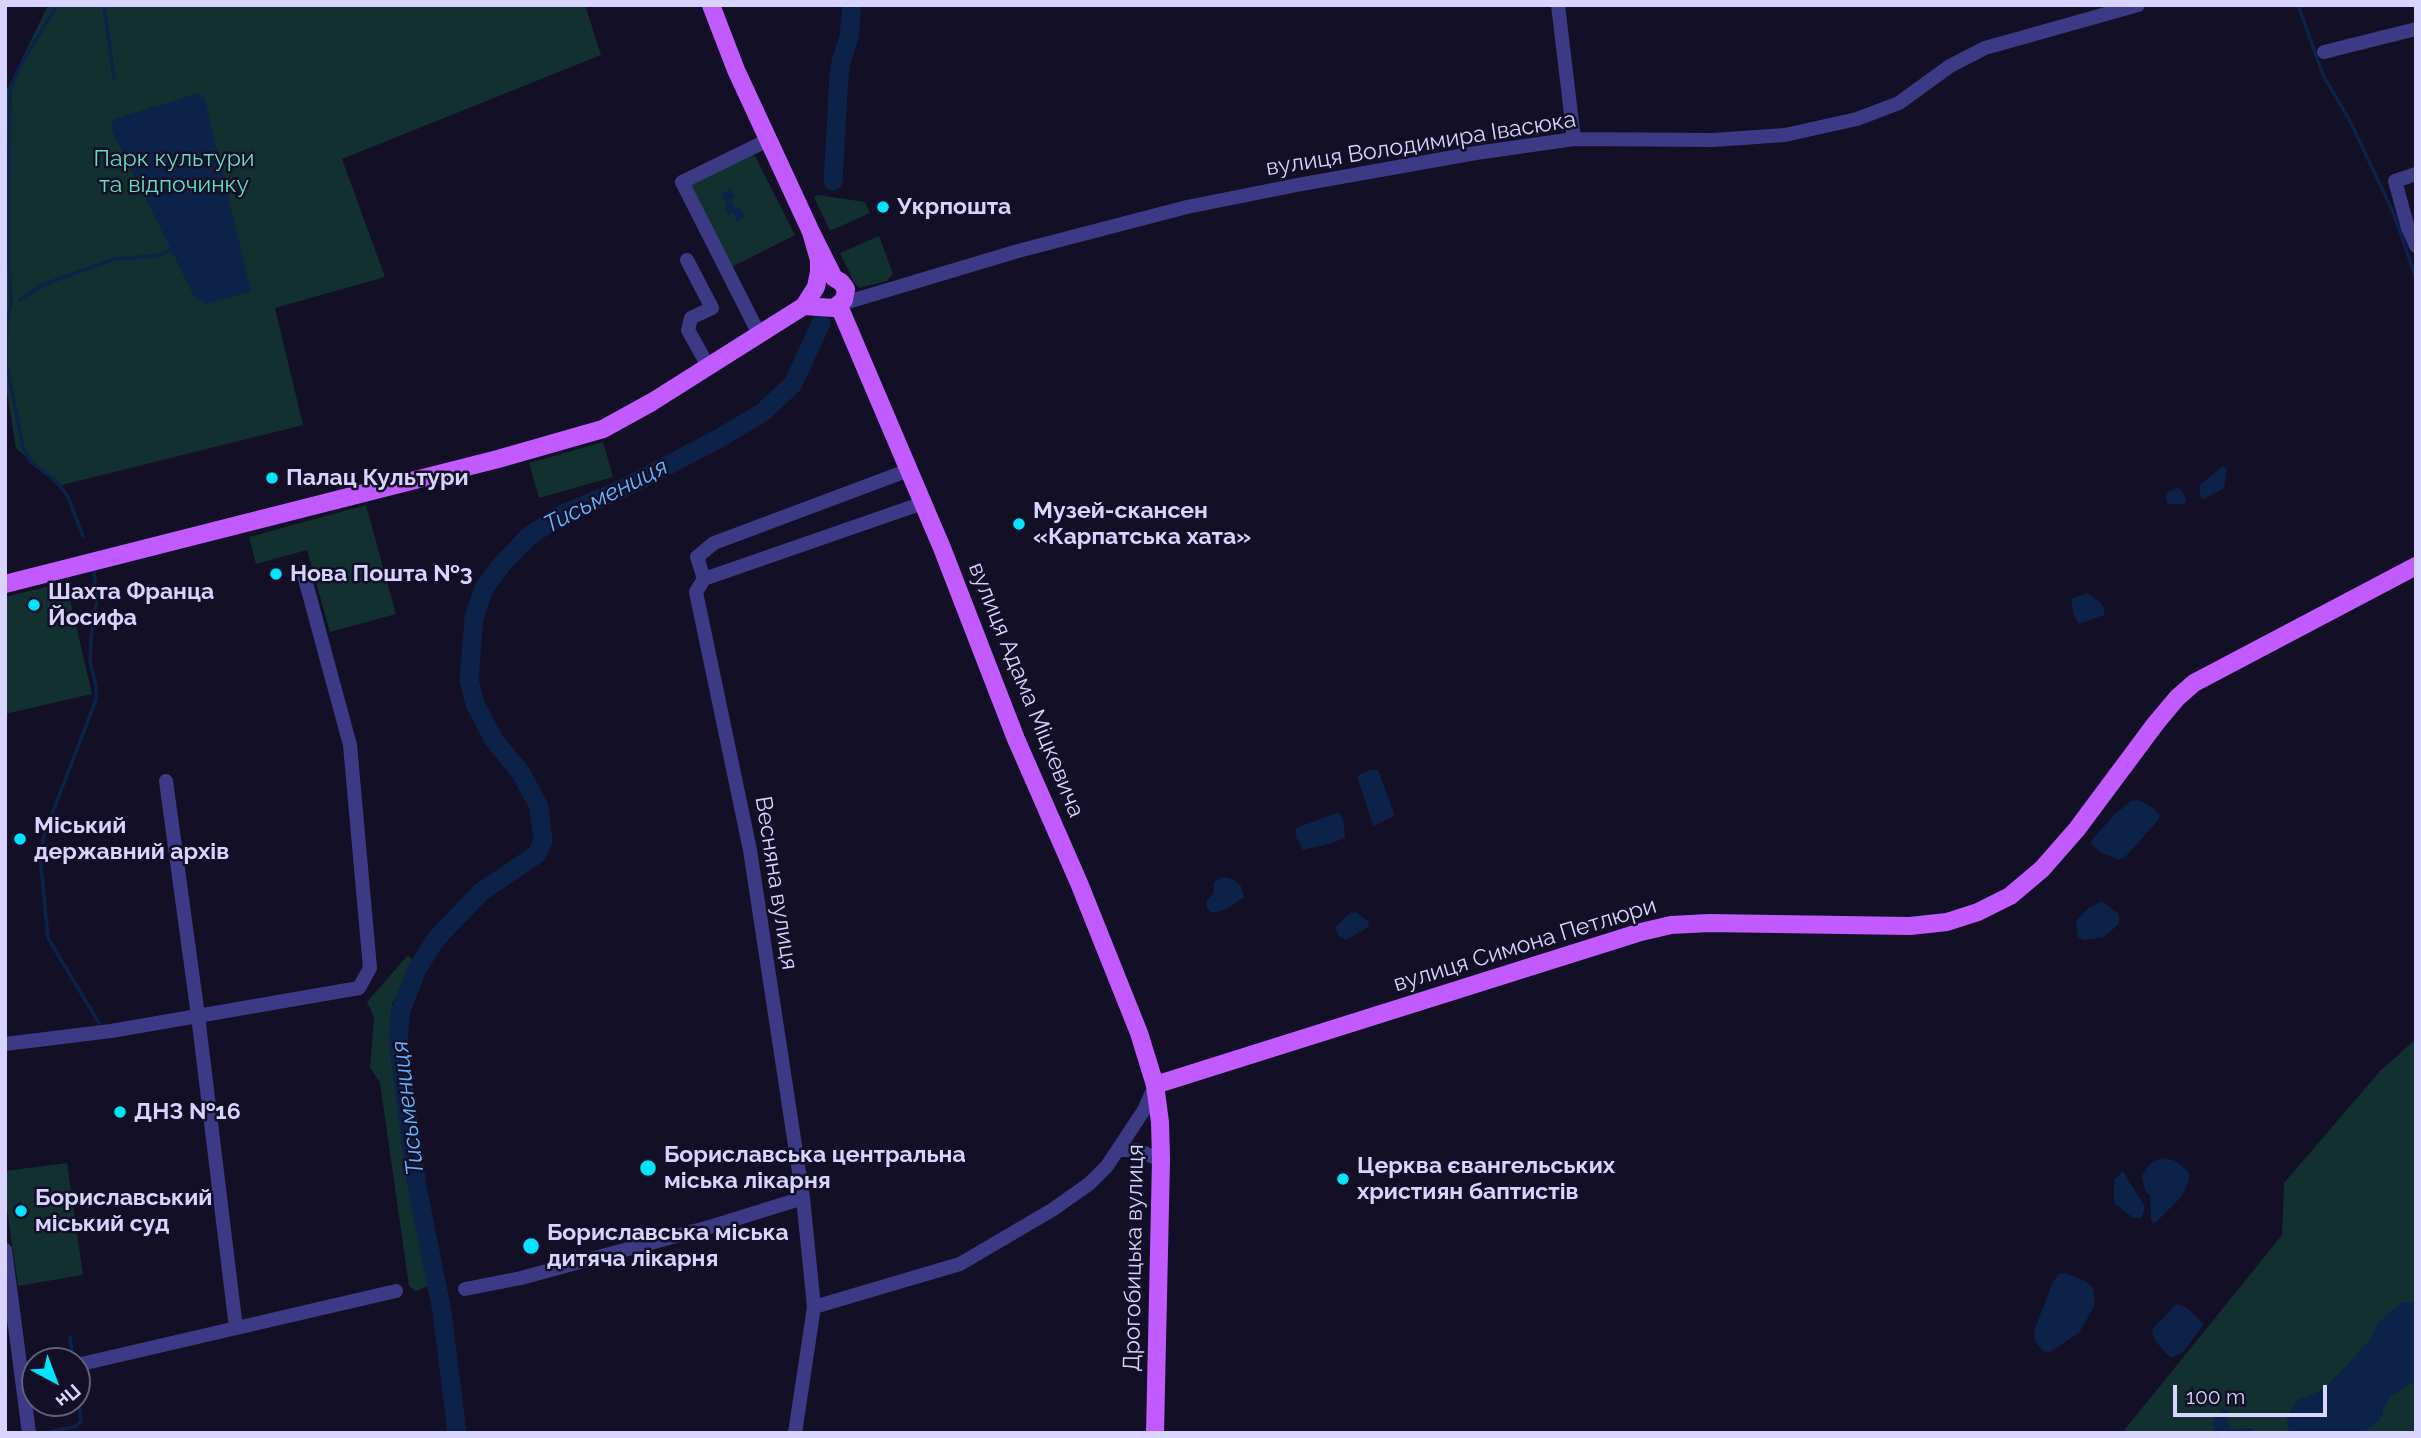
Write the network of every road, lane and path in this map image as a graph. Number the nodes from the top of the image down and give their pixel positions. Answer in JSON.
{"nodes":[{"id":1,"x":711,"y":5,"type":"edge"},
{"id":2,"x":1558,"y":5,"type":"edge"},
{"id":3,"x":2138,"y":5,"type":"edge"},
{"id":4,"x":2416,"y":29,"type":"edge"},
{"id":5,"x":2324,"y":52,"type":"dead end"},
{"id":6,"x":768,"y":139,"type":"junction"},
{"id":7,"x":1574,"y":139,"type":"junction"},
{"id":8,"x":2416,"y":174,"type":"edge"},
{"id":9,"x":811,"y":232,"type":"junction"},
{"id":10,"x":2416,"y":246,"type":"edge"},
{"id":11,"x":687,"y":260,"type":"dead end"},
{"id":12,"x":816,"y":288,"type":"junction"},
{"id":13,"x":838,"y":300,"type":"junction"},
{"id":14,"x":804,"y":306,"type":"junction"},
{"id":15,"x":759,"y":334,"type":"junction"},
{"id":16,"x":708,"y":366,"type":"junction"},
{"id":17,"x":909,"y":470,"type":"junction"},
{"id":18,"x":923,"y":503,"type":"junction"},
{"id":19,"x":2416,"y":566,"type":"edge"},
{"id":20,"x":305,"y":579,"type":"dead end"},
{"id":21,"x":704,"y":579,"type":"junction"},
{"id":22,"x":5,"y":584,"type":"edge"},
{"id":23,"x":166,"y":780,"type":"dead end"},
{"id":24,"x":198,"y":1016,"type":"junction"},
{"id":25,"x":5,"y":1044,"type":"edge"},
{"id":26,"x":1155,"y":1085,"type":"junction"},
{"id":27,"x":1119,"y":1150,"type":"junction"},
{"id":28,"x":1161,"y":1160,"type":"junction"},
{"id":29,"x":803,"y":1198,"type":"junction"},
{"id":30,"x":5,"y":1250,"type":"edge"},
{"id":31,"x":465,"y":1289,"type":"dead end"},
{"id":32,"x":396,"y":1291,"type":"dead end"},
{"id":33,"x":814,"y":1307,"type":"junction"},
{"id":34,"x":236,"y":1328,"type":"junction"},
{"id":35,"x":23,"y":1347,"type":"edge"},
{"id":36,"x":91,"y":1362,"type":"edge"},
{"id":37,"x":795,"y":1433,"type":"edge"},
{"id":38,"x":1155,"y":1433,"type":"edge"}],
"edges":[{"from":1,"to":6,"type":"main road"},
{"from":2,"to":7,"type":"street"},
{"from":3,"to":7,"type":"street","name":"вулиця Володимира Івасюка"},
{"from":4,"to":5,"type":"street"},
{"from":6,"to":9,"type":"main road"},
{"from":6,"to":15,"type":"street"},
{"from":7,"to":13,"type":"street","name":"вулиця Володимира Івасюка"},
{"from":8,"to":10,"type":"street"},
{"from":9,"to":12,"type":"main road"},
{"from":9,"to":13,"type":"main road","name":"вулиця Адама Міцкевича"},
{"from":11,"to":16,"type":"street"},
{"from":12,"to":13,"type":"main road"},
{"from":12,"to":14,"type":"main road"},
{"from":13,"to":14,"type":"main road"},
{"from":13,"to":17,"type":"main road","name":"вулиця Адама Міцкевича"},
{"from":14,"to":15,"type":"main road"},
{"from":15,"to":16,"type":"main road"},
{"from":16,"to":22,"type":"main road"},
{"from":17,"to":18,"type":"main road","name":"вулиця Адама Міцкевича"},
{"from":17,"to":21,"type":"street","name":"Весняна вулиця"},
{"from":18,"to":21,"type":"street"},
{"from":18,"to":26,"type":"main road","name":"вулиця Адама Міцкевича"},
{"from":19,"to":26,"type":"main road","name":"вулиця Симона Петлюри"},
{"from":20,"to":24,"type":"street"},
{"from":21,"to":29,"type":"street","name":"Весняна вулиця"},
{"from":23,"to":24,"type":"street"},
{"from":24,"to":25,"type":"street"},
{"from":24,"to":34,"type":"street"},
{"from":26,"to":27,"type":"street"},
{"from":26,"to":28,"type":"main road","name":"Дрогобицька вулиця"},
{"from":27,"to":28,"type":"street"},
{"from":27,"to":33,"type":"street"},
{"from":28,"to":38,"type":"main road","name":"Дрогобицька вулиця"},
{"from":29,"to":31,"type":"street"},
{"from":29,"to":33,"type":"street","name":"Весняна вулиця"},
{"from":30,"to":35,"type":"street"},
{"from":32,"to":34,"type":"street"},
{"from":33,"to":37,"type":"street","name":"Весняна вулиця"},
{"from":34,"to":36,"type":"street"}]}
